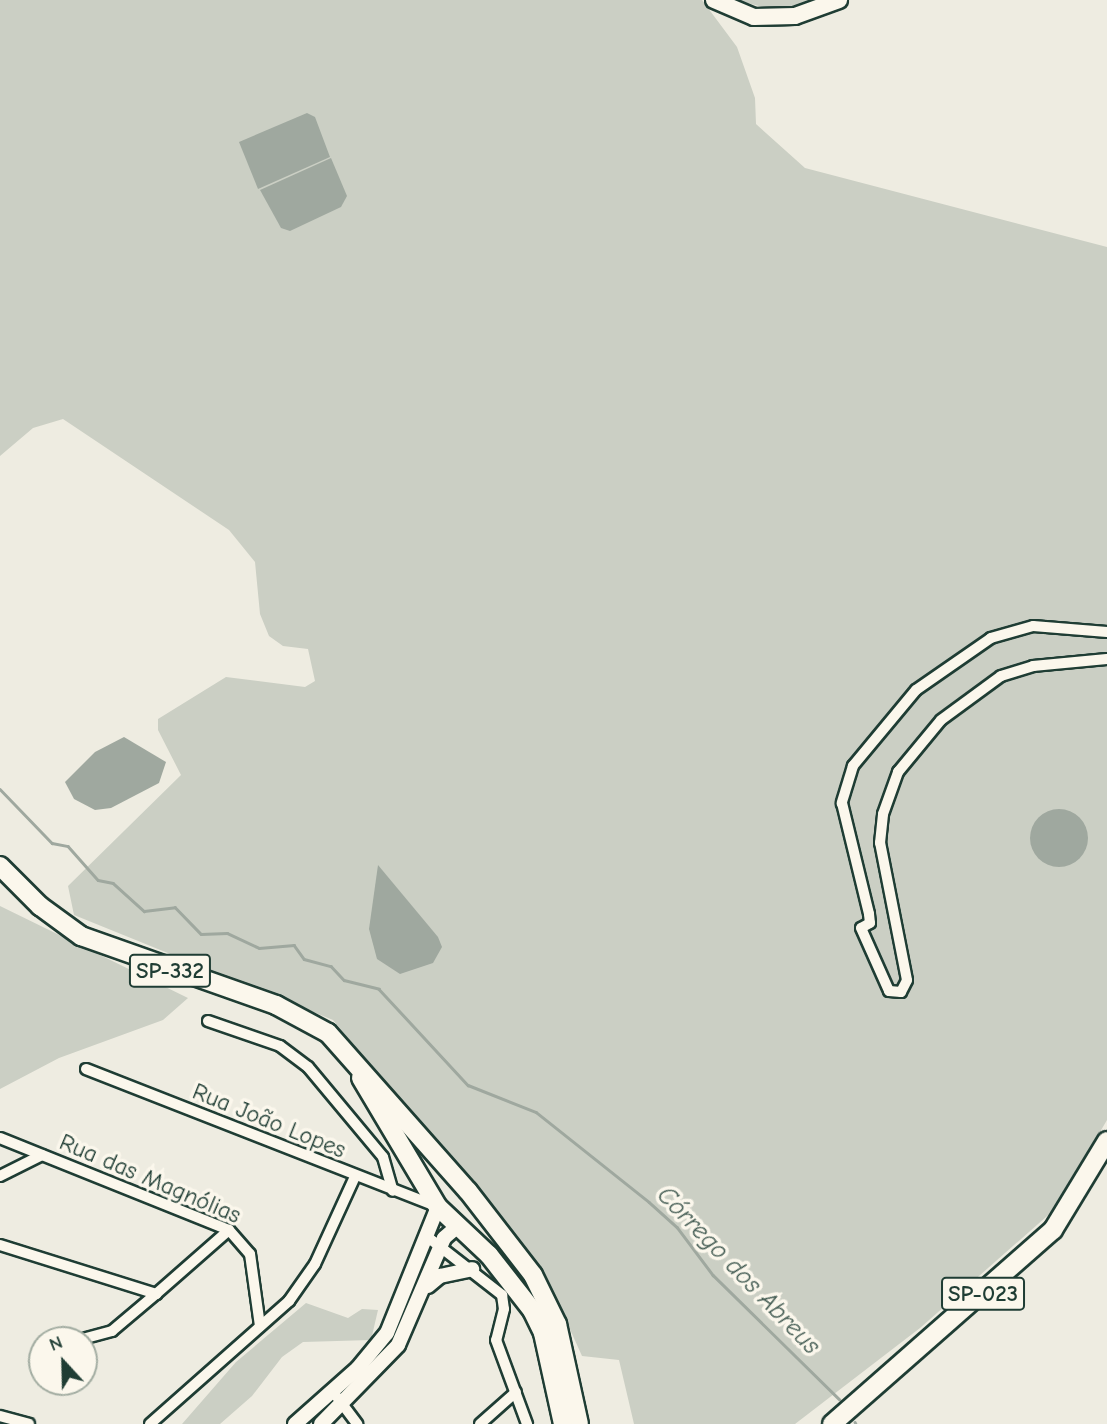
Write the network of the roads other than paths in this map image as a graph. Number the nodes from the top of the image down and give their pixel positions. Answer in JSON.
{"nodes":[{"id":1,"x":714,"y":0,"type":"edge"},
{"id":2,"x":839,"y":0,"type":"edge"},
{"id":3,"x":1107,"y":632,"type":"edge"},
{"id":4,"x":1107,"y":659,"type":"edge"},
{"id":5,"x":0,"y":866,"type":"edge"},
{"id":6,"x":208,"y":1021,"type":"dead end"},
{"id":7,"x":351,"y":1056,"type":"junction"},
{"id":8,"x":86,"y":1069,"type":"dead end"},
{"id":9,"x":0,"y":1138,"type":"edge"},
{"id":10,"x":1107,"y":1141,"type":"edge"},
{"id":11,"x":42,"y":1155,"type":"junction"},
{"id":12,"x":0,"y":1177,"type":"edge"},
{"id":13,"x":354,"y":1179,"type":"junction"},
{"id":14,"x":393,"y":1191,"type":"junction"},
{"id":15,"x":468,"y":1191,"type":"junction"},
{"id":16,"x":438,"y":1207,"type":"junction"},
{"id":17,"x":458,"y":1226,"type":"junction"},
{"id":18,"x":229,"y":1230,"type":"junction"},
{"id":19,"x":425,"y":1236,"type":"junction"},
{"id":20,"x":0,"y":1245,"type":"edge"},
{"id":21,"x":440,"y":1248,"type":"junction"},
{"id":22,"x":472,"y":1269,"type":"junction"},
{"id":23,"x":425,"y":1290,"type":"junction"},
{"id":24,"x":156,"y":1294,"type":"junction"},
{"id":25,"x":260,"y":1326,"type":"junction"},
{"id":26,"x":98,"y":1335,"type":"edge"},
{"id":27,"x":334,"y":1392,"type":"junction"},
{"id":28,"x":516,"y":1392,"type":"junction"},
{"id":29,"x":344,"y":1405,"type":"junction"},
{"id":30,"x":0,"y":1416,"type":"edge"},
{"id":31,"x":29,"y":1424,"type":"edge"},
{"id":32,"x":150,"y":1424,"type":"edge"},
{"id":33,"x":295,"y":1424,"type":"edge"},
{"id":34,"x":321,"y":1424,"type":"edge"},
{"id":35,"x":357,"y":1424,"type":"edge"},
{"id":36,"x":480,"y":1424,"type":"edge"},
{"id":37,"x":527,"y":1424,"type":"edge"},
{"id":38,"x":562,"y":1424,"type":"edge"},
{"id":39,"x":579,"y":1424,"type":"edge"},
{"id":40,"x":832,"y":1424,"type":"edge"}],
"edges":[{"from":1,"to":2,"type":"main road"},
{"from":3,"to":4,"type":"street"},
{"from":5,"to":7,"type":"main road","number":"SP-332"},
{"from":6,"to":14,"type":"street"},
{"from":7,"to":15,"type":"main road","number":"SP-332"},
{"from":7,"to":16,"type":"main road","number":"SP-332"},
{"from":8,"to":13,"type":"street","name":"Rua João Lopes"},
{"from":9,"to":11,"type":"street","name":"Rua das Magnólias"},
{"from":10,"to":40,"type":"main road","number":"SP-023"},
{"from":11,"to":12,"type":"street"},
{"from":11,"to":18,"type":"street","name":"Rua das Magnólias"},
{"from":13,"to":14,"type":"street","name":"Rua João Lopes"},
{"from":13,"to":25,"type":"street"},
{"from":14,"to":16,"type":"street","name":"Rua João Lopes"},
{"from":15,"to":16,"type":"main road"},
{"from":15,"to":39,"type":"main road","number":"SP-332"},
{"from":16,"to":17,"type":"main road","number":"SP-332"},
{"from":16,"to":19,"type":"street"},
{"from":17,"to":21,"type":"street"},
{"from":17,"to":38,"type":"main road","number":"SP-332"},
{"from":18,"to":24,"type":"street"},
{"from":18,"to":25,"type":"street","name":"Rua das Magnólias"},
{"from":19,"to":21,"type":"street"},
{"from":19,"to":27,"type":"street"},
{"from":20,"to":24,"type":"street"},
{"from":21,"to":22,"type":"street"},
{"from":21,"to":23,"type":"street"},
{"from":22,"to":23,"type":"street"},
{"from":22,"to":28,"type":"street"},
{"from":23,"to":29,"type":"street"},
{"from":24,"to":26,"type":"street"},
{"from":25,"to":32,"type":"street"},
{"from":27,"to":29,"type":"street"},
{"from":27,"to":33,"type":"street"},
{"from":28,"to":36,"type":"street"},
{"from":28,"to":37,"type":"street"},
{"from":29,"to":34,"type":"street"},
{"from":29,"to":35,"type":"street"},
{"from":30,"to":31,"type":"street"}]}
